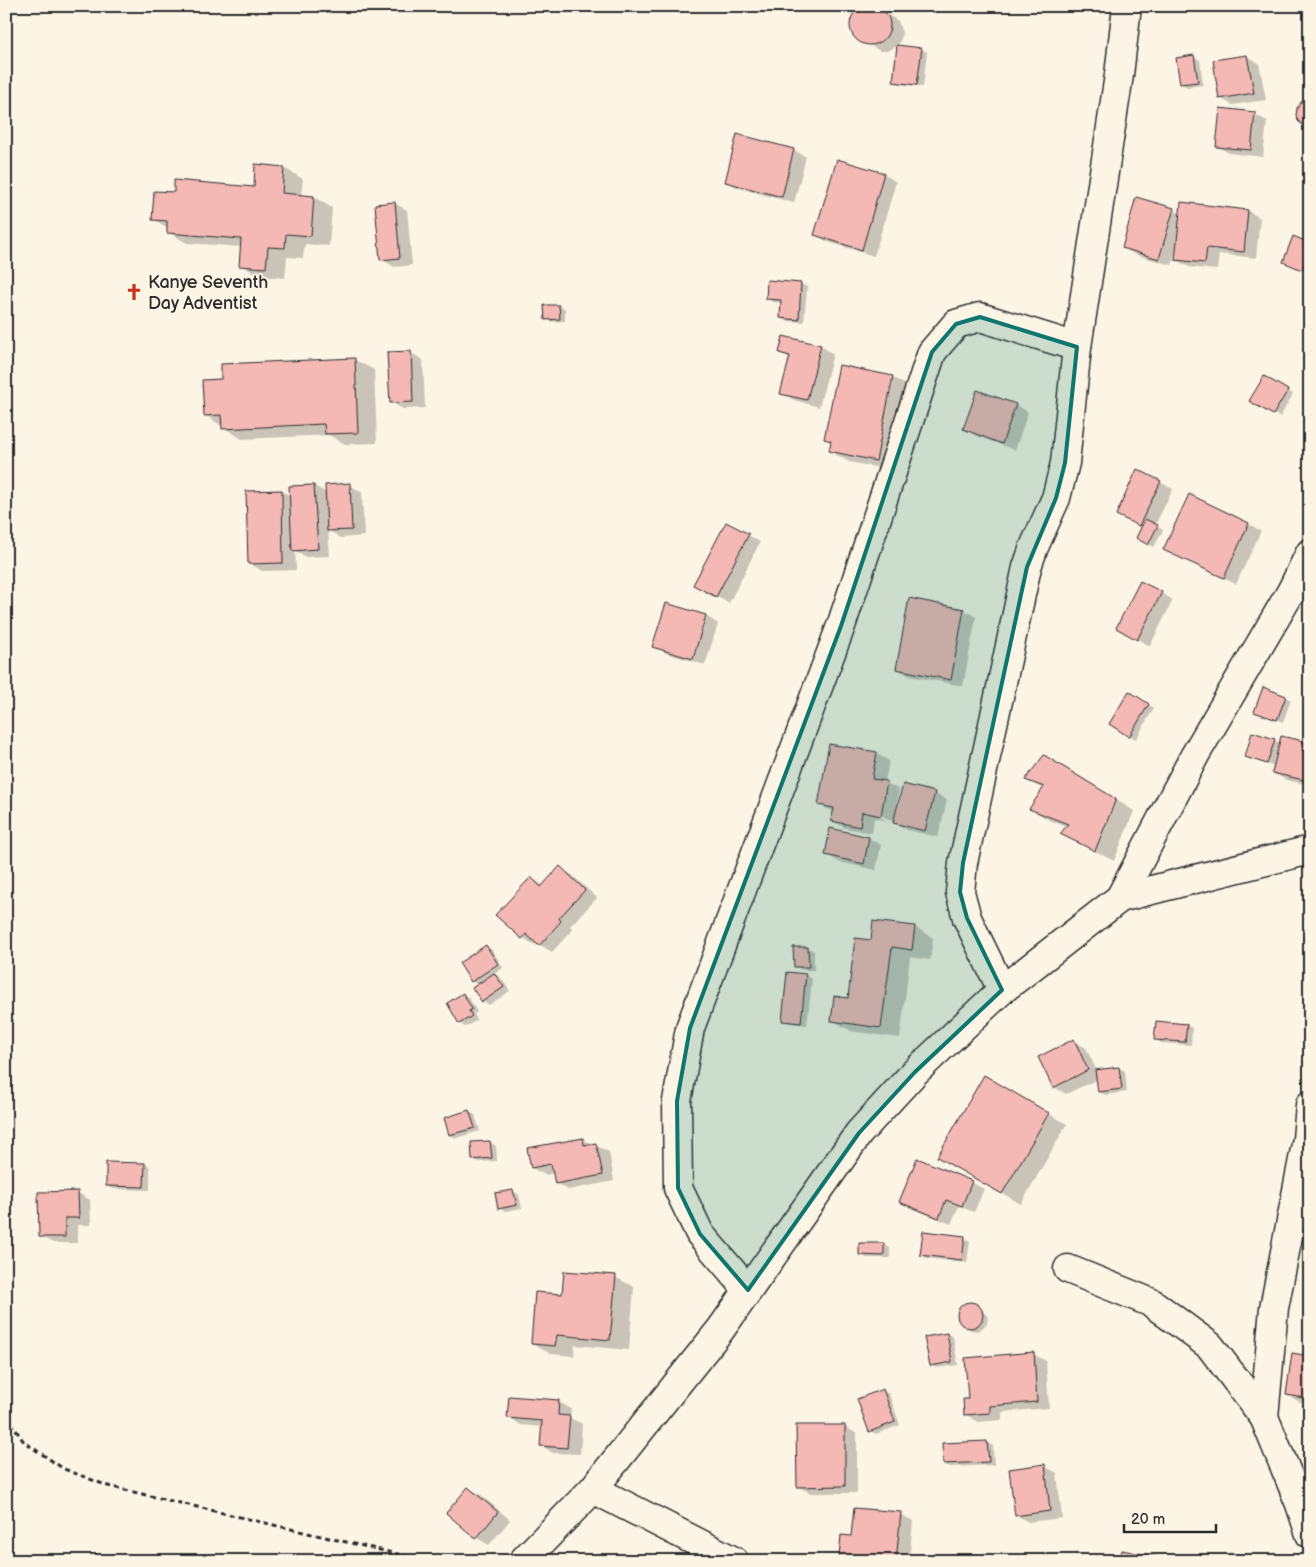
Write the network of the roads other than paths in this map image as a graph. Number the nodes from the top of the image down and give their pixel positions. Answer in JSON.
{"nodes":[{"id":1,"x":1128,"y":6,"type":"edge"},
{"id":2,"x":1077,"y":347,"type":"junction"},
{"id":3,"x":1310,"y":553,"type":"edge"},
{"id":4,"x":1301,"y":587,"type":"edge"},
{"id":5,"x":1310,"y":850,"type":"edge"},
{"id":6,"x":1120,"y":898,"type":"junction"},
{"id":7,"x":1002,"y":990,"type":"junction"},
{"id":8,"x":1310,"y":1105,"type":"edge"},
{"id":9,"x":1068,"y":1269,"type":"dead end"},
{"id":10,"x":748,"y":1290,"type":"junction"},
{"id":11,"x":1264,"y":1416,"type":"junction"},
{"id":12,"x":594,"y":1489,"type":"junction"},
{"id":13,"x":1310,"y":1534,"type":"edge"},
{"id":14,"x":523,"y":1561,"type":"edge"},
{"id":15,"x":734,"y":1561,"type":"edge"}],
"edges":[{"from":1,"to":2,"type":"street"},
{"from":2,"to":7,"type":"street"},
{"from":2,"to":10,"type":"street"},
{"from":3,"to":4,"type":"street"},
{"from":4,"to":6,"type":"street"},
{"from":5,"to":6,"type":"street"},
{"from":6,"to":7,"type":"street"},
{"from":7,"to":10,"type":"street"},
{"from":8,"to":11,"type":"street"},
{"from":9,"to":11,"type":"street"},
{"from":10,"to":12,"type":"street"},
{"from":11,"to":13,"type":"street"},
{"from":12,"to":14,"type":"street"},
{"from":12,"to":15,"type":"street"}]}
